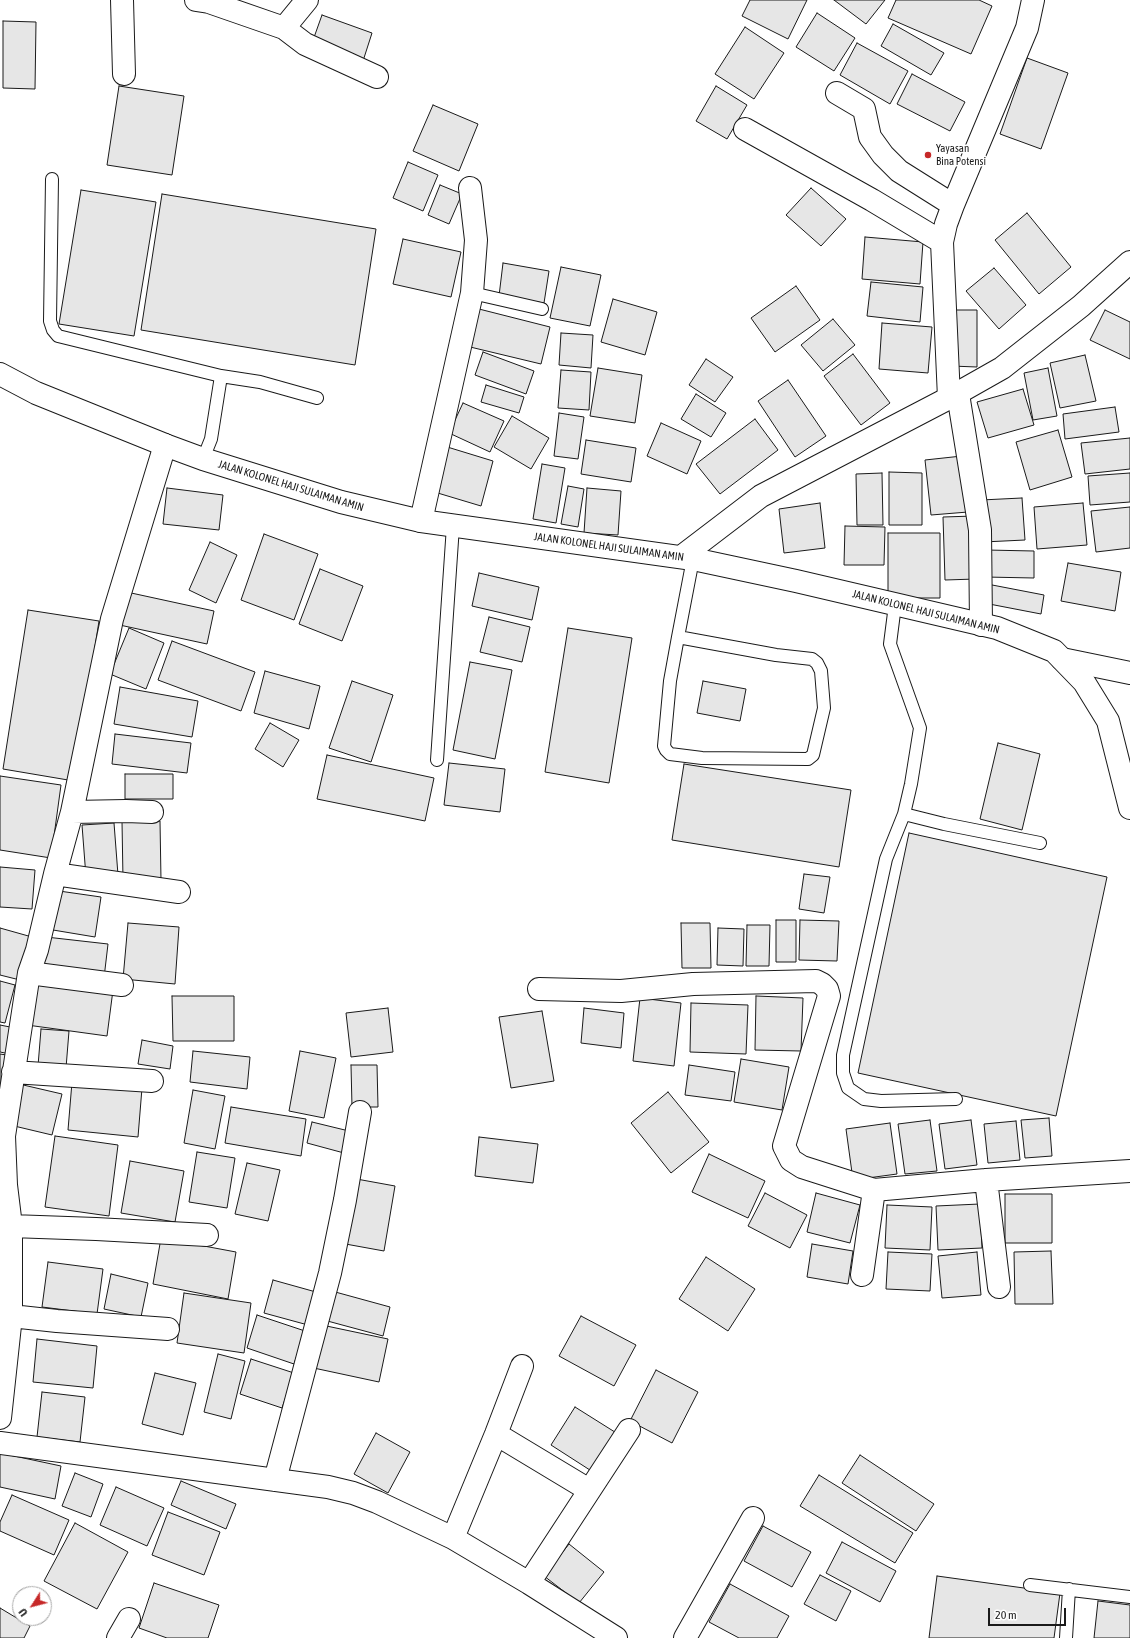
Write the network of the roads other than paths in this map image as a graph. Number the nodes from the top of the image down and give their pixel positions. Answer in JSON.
{"nodes":[{"id":1,"x":122,"y":0,"type":"edge"},
{"id":2,"x":196,"y":0,"type":"edge"},
{"id":3,"x":307,"y":0,"type":"edge"},
{"id":4,"x":1033,"y":0,"type":"edge"},
{"id":5,"x":284,"y":28,"type":"junction"},
{"id":6,"x":124,"y":74,"type":"dead end"},
{"id":7,"x":377,"y":78,"type":"dead end"},
{"id":8,"x":837,"y":93,"type":"dead end"},
{"id":9,"x":745,"y":129,"type":"dead end"},
{"id":10,"x":52,"y":179,"type":"dead end"},
{"id":11,"x":470,"y":188,"type":"dead end"},
{"id":12,"x":953,"y":205,"type":"junction"},
{"id":13,"x":942,"y":242,"type":"junction"},
{"id":14,"x":1130,"y":262,"type":"edge"},
{"id":15,"x":472,"y":293,"type":"junction"},
{"id":16,"x":542,"y":309,"type":"dead end"},
{"id":17,"x":0,"y":374,"type":"edge"},
{"id":18,"x":221,"y":376,"type":"junction"},
{"id":19,"x":954,"y":396,"type":"junction"},
{"id":20,"x":317,"y":398,"type":"dead end"},
{"id":21,"x":165,"y":445,"type":"junction"},
{"id":22,"x":202,"y":459,"type":"junction"},
{"id":23,"x":420,"y":521,"type":"junction"},
{"id":24,"x":453,"y":526,"type":"junction"},
{"id":25,"x":687,"y":558,"type":"junction"},
{"id":26,"x":895,"y":604,"type":"junction"},
{"id":27,"x":981,"y":624,"type":"junction"},
{"id":28,"x":678,"y":637,"type":"junction"},
{"id":29,"x":1062,"y":659,"type":"junction"},
{"id":30,"x":1130,"y":673,"type":"edge"},
{"id":31,"x":437,"y":760,"type":"dead end"},
{"id":32,"x":1130,"y":808,"type":"edge"},
{"id":33,"x":72,"y":812,"type":"junction"},
{"id":34,"x":152,"y":812,"type":"dead end"},
{"id":35,"x":904,"y":814,"type":"junction"},
{"id":36,"x":1040,"y":843,"type":"dead end"},
{"id":37,"x":55,"y":874,"type":"junction"},
{"id":38,"x":180,"y":892,"type":"dead end"},
{"id":39,"x":29,"y":973,"type":"junction"},
{"id":40,"x":122,"y":985,"type":"dead end"},
{"id":41,"x":539,"y":989,"type":"dead end"},
{"id":42,"x":13,"y":1072,"type":"junction"},
{"id":43,"x":152,"y":1081,"type":"dead end"},
{"id":44,"x":956,"y":1099,"type":"dead end"},
{"id":45,"x":360,"y":1112,"type":"dead end"},
{"id":46,"x":2,"y":1136,"type":"edge"},
{"id":47,"x":1130,"y":1171,"type":"edge"},
{"id":48,"x":986,"y":1180,"type":"junction"},
{"id":49,"x":874,"y":1190,"type":"junction"},
{"id":50,"x":11,"y":1226,"type":"junction"},
{"id":51,"x":207,"y":1235,"type":"dead end"},
{"id":52,"x":862,"y":1275,"type":"dead end"},
{"id":53,"x":999,"y":1287,"type":"dead end"},
{"id":54,"x":11,"y":1316,"type":"junction"},
{"id":55,"x":168,"y":1329,"type":"dead end"},
{"id":56,"x":522,"y":1366,"type":"dead end"},
{"id":57,"x":0,"y":1418,"type":"edge"},
{"id":58,"x":629,"y":1430,"type":"dead end"},
{"id":59,"x":496,"y":1434,"type":"junction"},
{"id":60,"x":0,"y":1443,"type":"edge"},
{"id":61,"x":274,"y":1480,"type":"junction"},
{"id":62,"x":589,"y":1490,"type":"junction"},
{"id":63,"x":753,"y":1518,"type":"dead end"},
{"id":64,"x":453,"y":1538,"type":"junction"},
{"id":65,"x":529,"y":1583,"type":"junction"},
{"id":66,"x":1030,"y":1585,"type":"dead end"},
{"id":67,"x":1069,"y":1589,"type":"junction"},
{"id":68,"x":1130,"y":1597,"type":"edge"},
{"id":69,"x":129,"y":1619,"type":"dead end"},
{"id":70,"x":118,"y":1638,"type":"edge"},
{"id":71,"x":616,"y":1638,"type":"edge"},
{"id":72,"x":685,"y":1638,"type":"edge"},
{"id":73,"x":1066,"y":1638,"type":"edge"}],
"edges":[{"from":1,"to":6,"type":"street"},
{"from":2,"to":5,"type":"street"},
{"from":3,"to":5,"type":"street"},
{"from":4,"to":12,"type":"street"},
{"from":5,"to":7,"type":"street"},
{"from":8,"to":12,"type":"street"},
{"from":9,"to":13,"type":"street"},
{"from":10,"to":18,"type":"lane"},
{"from":11,"to":15,"type":"street"},
{"from":12,"to":13,"type":"street"},
{"from":13,"to":19,"type":"street"},
{"from":14,"to":19,"type":"street"},
{"from":15,"to":16,"type":"lane"},
{"from":15,"to":23,"type":"street"},
{"from":17,"to":21,"type":"street","name":"JALAN KOLONEL HAJI SULAIMAN AMIN"},
{"from":18,"to":20,"type":"lane"},
{"from":18,"to":22,"type":"lane"},
{"from":19,"to":25,"type":"street"},
{"from":19,"to":27,"type":"street"},
{"from":21,"to":22,"type":"street","name":"JALAN KOLONEL HAJI SULAIMAN AMIN"},
{"from":21,"to":33,"type":"street"},
{"from":22,"to":23,"type":"street","name":"JALAN KOLONEL HAJI SULAIMAN AMIN"},
{"from":23,"to":24,"type":"street","name":"JALAN KOLONEL HAJI SULAIMAN AMIN"},
{"from":24,"to":25,"type":"street","name":"JALAN KOLONEL HAJI SULAIMAN AMIN"},
{"from":24,"to":31,"type":"lane"},
{"from":25,"to":26,"type":"street","name":"JALAN KOLONEL HAJI SULAIMAN AMIN"},
{"from":25,"to":28,"type":"lane"},
{"from":26,"to":27,"type":"street","name":"JALAN KOLONEL HAJI SULAIMAN AMIN"},
{"from":26,"to":35,"type":"lane"},
{"from":27,"to":29,"type":"street","name":"JALAN KOLONEL HAJI SULAIMAN AMIN"},
{"from":28,"to":28,"type":"lane"},
{"from":29,"to":30,"type":"street"},
{"from":29,"to":32,"type":"street","name":"JALAN KOLONEL HAJI SULAIMAN AMIN"},
{"from":33,"to":34,"type":"street"},
{"from":33,"to":37,"type":"street"},
{"from":35,"to":36,"type":"lane"},
{"from":35,"to":44,"type":"lane"},
{"from":37,"to":38,"type":"street"},
{"from":37,"to":39,"type":"street"},
{"from":39,"to":40,"type":"street"},
{"from":39,"to":42,"type":"street"},
{"from":41,"to":49,"type":"street"},
{"from":42,"to":43,"type":"street"},
{"from":42,"to":46,"type":"street"},
{"from":45,"to":61,"type":"street"},
{"from":46,"to":50,"type":"street"},
{"from":47,"to":48,"type":"street"},
{"from":48,"to":49,"type":"street"},
{"from":48,"to":53,"type":"street"},
{"from":49,"to":52,"type":"street"},
{"from":50,"to":51,"type":"street"},
{"from":50,"to":54,"type":"street"},
{"from":54,"to":55,"type":"street"},
{"from":54,"to":57,"type":"street"},
{"from":56,"to":59,"type":"street"},
{"from":58,"to":62,"type":"street"},
{"from":59,"to":62,"type":"street"},
{"from":59,"to":64,"type":"street"},
{"from":60,"to":61,"type":"street"},
{"from":61,"to":64,"type":"street"},
{"from":62,"to":65,"type":"street"},
{"from":63,"to":72,"type":"street"},
{"from":64,"to":65,"type":"street"},
{"from":65,"to":71,"type":"street"},
{"from":66,"to":67,"type":"lane"},
{"from":67,"to":68,"type":"lane"},
{"from":67,"to":73,"type":"lane"},
{"from":69,"to":70,"type":"street"}]}
